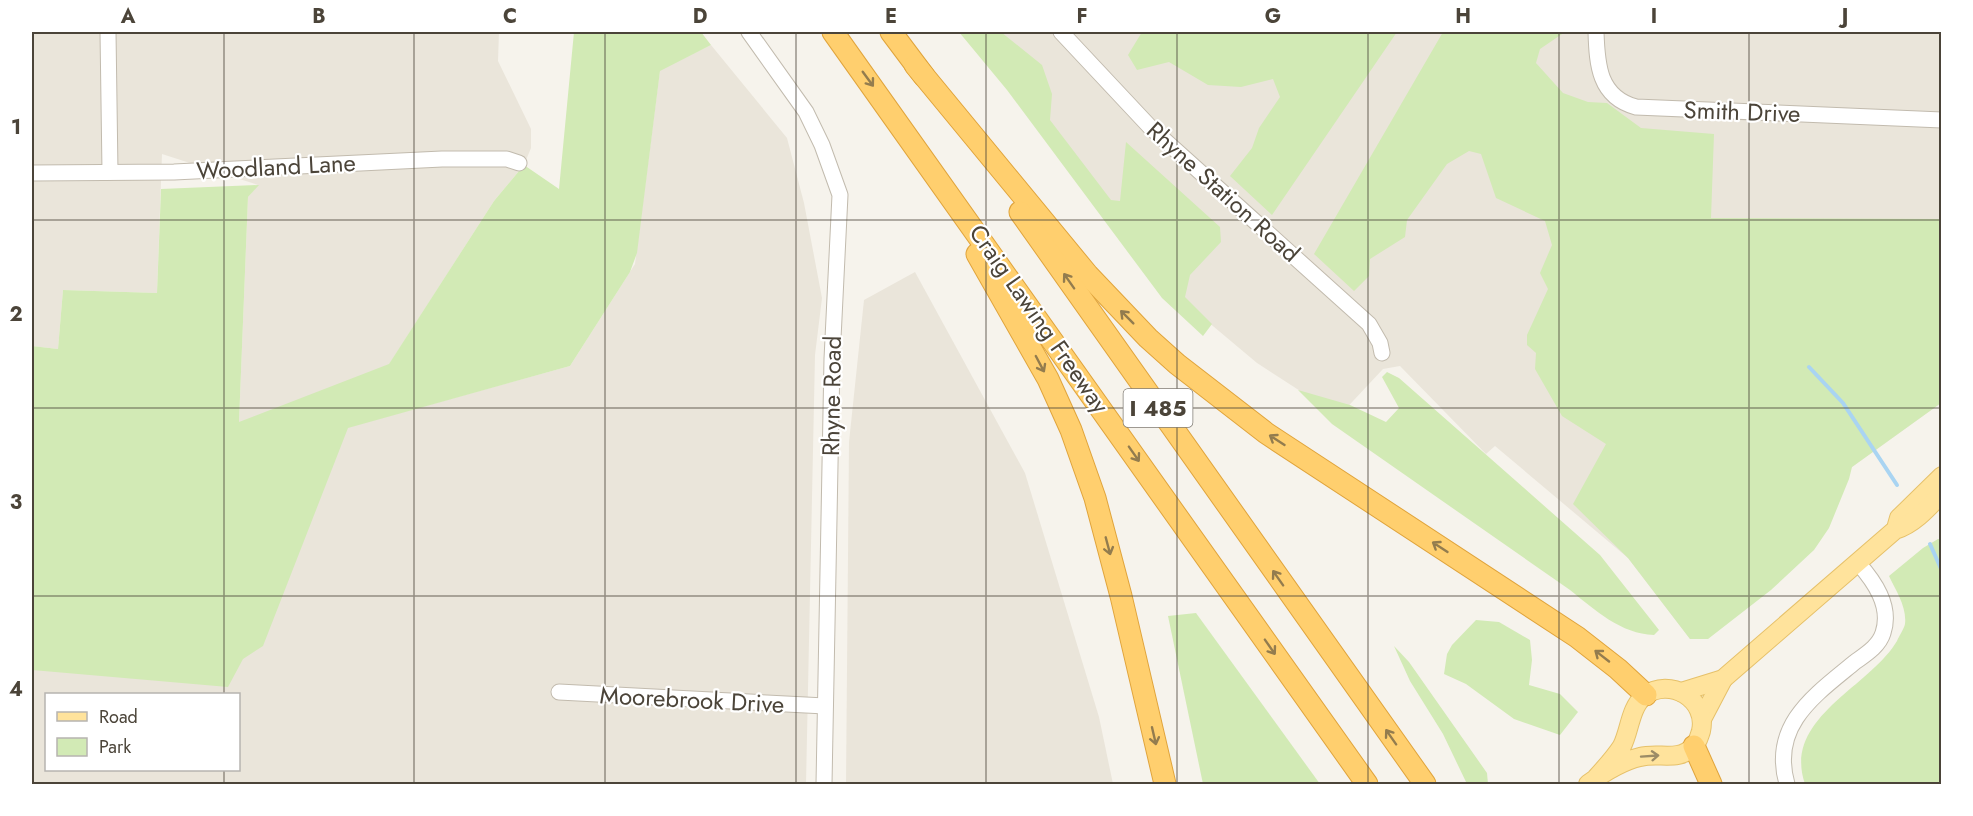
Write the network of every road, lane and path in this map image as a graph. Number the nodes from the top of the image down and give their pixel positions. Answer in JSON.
{"nodes":[{"id":1,"x":108,"y":32,"type":"edge"},
{"id":2,"x":749,"y":32,"type":"edge"},
{"id":3,"x":833,"y":32,"type":"edge"},
{"id":4,"x":891,"y":32,"type":"edge"},
{"id":5,"x":1061,"y":32,"type":"edge"},
{"id":6,"x":1596,"y":32,"type":"edge"},
{"id":7,"x":915,"y":65,"type":"junction"},
{"id":8,"x":1941,"y":120,"type":"edge"},
{"id":9,"x":906,"y":131,"type":"junction"},
{"id":10,"x":519,"y":163,"type":"dead end"},
{"id":11,"x":110,"y":172,"type":"junction"},
{"id":12,"x":32,"y":173,"type":"edge"},
{"id":13,"x":1382,"y":353,"type":"dead end"},
{"id":14,"x":1941,"y":476,"type":"edge"},
{"id":15,"x":1941,"y":493,"type":"edge"},
{"id":16,"x":1895,"y":530,"type":"junction"},
{"id":17,"x":1858,"y":563,"type":"junction"},
{"id":18,"x":1723,"y":679,"type":"junction"},
{"id":19,"x":559,"y":692,"type":"dead end"},
{"id":20,"x":1681,"y":692,"type":"junction"},
{"id":21,"x":1646,"y":695,"type":"junction"},
{"id":22,"x":825,"y":706,"type":"junction"},
{"id":23,"x":1702,"y":718,"type":"junction"},
{"id":24,"x":1694,"y":746,"type":"junction"},
{"id":25,"x":1592,"y":781,"type":"edge"},
{"id":26,"x":824,"y":784,"type":"edge"},
{"id":27,"x":1165,"y":784,"type":"edge"},
{"id":28,"x":1367,"y":784,"type":"edge"},
{"id":29,"x":1425,"y":784,"type":"edge"},
{"id":30,"x":1711,"y":784,"type":"edge"},
{"id":31,"x":1787,"y":784,"type":"edge"}],
"edges":[{"from":1,"to":11,"type":"street"},
{"from":2,"to":22,"type":"street","name":"Rhyne Road"},
{"from":3,"to":9,"type":"highway","name":"Craig Lawing Freeway","number":"I 485","one_way":true},
{"from":4,"to":7,"type":"highway","name":"Craig Lawing Freeway","number":"I 485"},
{"from":5,"to":13,"type":"street","name":"Rhyne Station Road"},
{"from":6,"to":8,"type":"street","name":"Smith Drive"},
{"from":21,"to":7,"type":"highway","one_way":true},
{"from":29,"to":7,"type":"highway","name":"Craig Lawing Freeway","number":"I 485","one_way":true},
{"from":9,"to":27,"type":"highway","one_way":true},
{"from":9,"to":28,"type":"highway","name":"Craig Lawing Freeway","number":"I 485","one_way":true},
{"from":10,"to":11,"type":"street","name":"Woodland Lane"},
{"from":11,"to":12,"type":"street","name":"Woodland Lane"},
{"from":14,"to":16,"type":"main road"},
{"from":15,"to":16,"type":"main road"},
{"from":16,"to":17,"type":"main road"},
{"from":17,"to":18,"type":"main road"},
{"from":17,"to":31,"type":"street"},
{"from":18,"to":20,"type":"main road"},
{"from":18,"to":23,"type":"main road"},
{"from":19,"to":22,"type":"street","name":"Moorebrook Drive"},
{"from":20,"to":21,"type":"main road"},
{"from":20,"to":23,"type":"main road"},
{"from":21,"to":25,"type":"main road"},
{"from":22,"to":26,"type":"street","name":"Rhyne Road"},
{"from":23,"to":24,"type":"main road"},
{"from":25,"to":24,"type":"main road","one_way":true},
{"from":24,"to":30,"type":"highway"}]}
